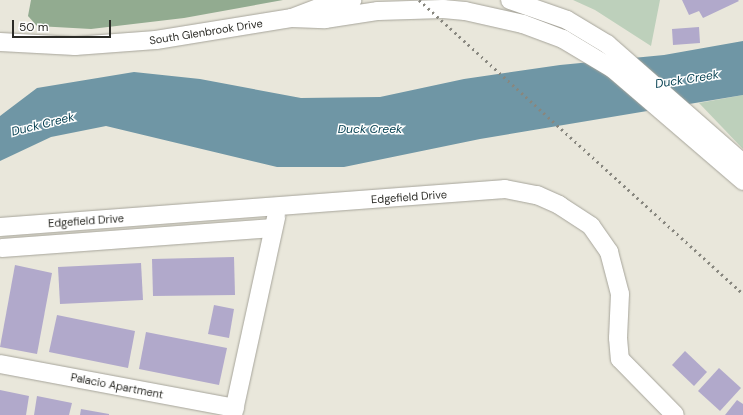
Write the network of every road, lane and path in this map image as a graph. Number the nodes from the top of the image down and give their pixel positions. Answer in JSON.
{"nodes":[{"id":1,"x":352,"y":0,"type":"edge"},
{"id":2,"x":510,"y":0,"type":"edge"},
{"id":3,"x":292,"y":18,"type":"junction"},
{"id":4,"x":0,"y":42,"type":"edge"},
{"id":5,"x":715,"y":146,"type":"junction"},
{"id":6,"x":743,"y":163,"type":"edge"},
{"id":7,"x":743,"y":181,"type":"edge"},
{"id":8,"x":278,"y":207,"type":"junction"},
{"id":9,"x":3,"y":227,"type":"edge"},
{"id":10,"x":273,"y":228,"type":"junction"},
{"id":11,"x":1,"y":254,"type":"edge"},
{"id":12,"x":0,"y":364,"type":"edge"},
{"id":13,"x":234,"y":412,"type":"edge"},
{"id":14,"x":675,"y":415,"type":"edge"}],
"edges":[{"from":1,"to":3,"type":"street","name":"South Glenbrook Drive"},
{"from":2,"to":5,"type":"street","name":"South Glenbrook Drive"},
{"from":3,"to":4,"type":"street","name":"South Glenbrook Drive"},
{"from":3,"to":5,"type":"street","name":"South Glenbrook Drive"},
{"from":5,"to":6,"type":"street","name":"South Glenbrook Drive"},
{"from":5,"to":7,"type":"street","name":"South Glenbrook Drive"},
{"from":8,"to":9,"type":"street","name":"Edgefield Drive"},
{"from":8,"to":10,"type":"street","name":"Palacio Apartment"},
{"from":8,"to":14,"type":"street","name":"Edgefield Drive"},
{"from":9,"to":11,"type":"street"},
{"from":10,"to":11,"type":"street"},
{"from":10,"to":13,"type":"street","name":"Palacio Apartment"},
{"from":12,"to":13,"type":"street","name":"Palacio Apartment"}]}
